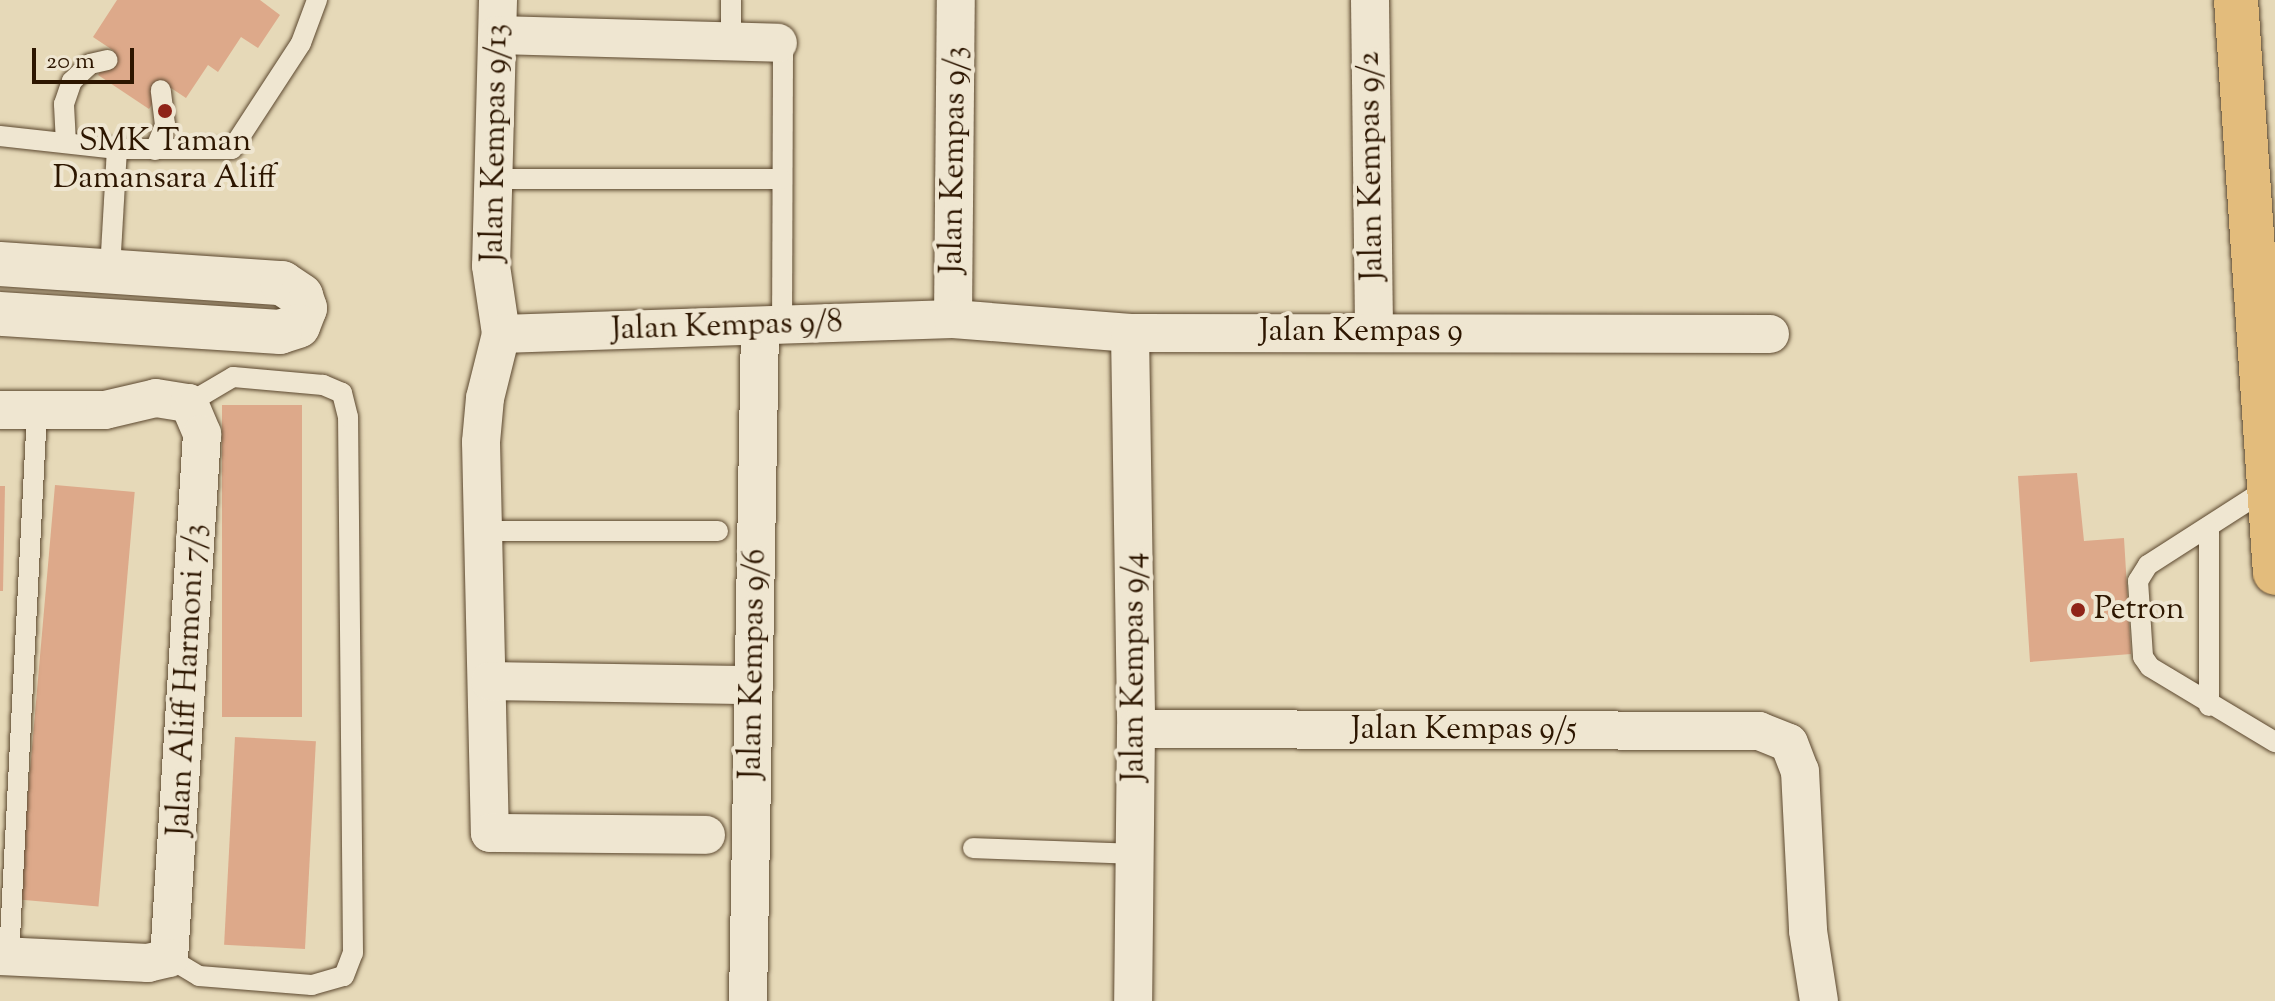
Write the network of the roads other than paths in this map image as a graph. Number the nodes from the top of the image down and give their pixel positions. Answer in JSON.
{"nodes":[{"id":1,"x":317,"y":0,"type":"edge"},
{"id":2,"x":731,"y":0,"type":"edge"},
{"id":3,"x":956,"y":0,"type":"edge"},
{"id":4,"x":1370,"y":0,"type":"edge"},
{"id":5,"x":2236,"y":0,"type":"edge"},
{"id":6,"x":498,"y":17,"type":"edge"},
{"id":7,"x":731,"y":39,"type":"junction"},
{"id":8,"x":778,"y":43,"type":"joint"},
{"id":9,"x":108,"y":60,"type":"dead end"},
{"id":10,"x":161,"y":90,"type":"dead end"},
{"id":11,"x":0,"y":136,"type":"edge"},
{"id":12,"x":66,"y":143,"type":"junction"},
{"id":13,"x":117,"y":149,"type":"junction"},
{"id":14,"x":155,"y":150,"type":"junction"},
{"id":15,"x":494,"y":179,"type":"junction"},
{"id":16,"x":781,"y":179,"type":"junction"},
{"id":17,"x":0,"y":264,"type":"edge"},
{"id":18,"x":110,"y":270,"type":"junction"},
{"id":19,"x":0,"y":314,"type":"edge"},
{"id":20,"x":953,"y":319,"type":"junction"},
{"id":21,"x":771,"y":326,"type":"junction"},
{"id":22,"x":1374,"y":332,"type":"junction"},
{"id":23,"x":1130,"y":333,"type":"junction"},
{"id":24,"x":501,"y":334,"type":"junction"},
{"id":25,"x":1770,"y":334,"type":"dead end"},
{"id":26,"x":189,"y":403,"type":"junction"},
{"id":27,"x":18,"y":411,"type":"edge"},
{"id":28,"x":2270,"y":486,"type":"junction"},
{"id":29,"x":2209,"y":530,"type":"junction"},
{"id":30,"x":485,"y":531,"type":"junction"},
{"id":31,"x":718,"y":531,"type":"dead end"},
{"id":32,"x":2275,"y":573,"type":"edge"},
{"id":33,"x":490,"y":681,"type":"junction"},
{"id":34,"x":754,"y":685,"type":"junction"},
{"id":35,"x":2209,"y":706,"type":"junction"},
{"id":36,"x":1136,"y":729,"type":"junction"},
{"id":37,"x":2275,"y":742,"type":"edge"},
{"id":38,"x":706,"y":835,"type":"dead end"},
{"id":39,"x":973,"y":848,"type":"dead end"},
{"id":40,"x":1135,"y":854,"type":"junction"},
{"id":41,"x":5,"y":956,"type":"edge"},
{"id":42,"x":169,"y":958,"type":"junction"},
{"id":43,"x":748,"y":1001,"type":"edge"},
{"id":44,"x":1133,"y":1001,"type":"edge"},
{"id":45,"x":1819,"y":1001,"type":"edge"}],
"edges":[{"from":1,"to":14,"type":"lane"},
{"from":2,"to":7,"type":"lane"},
{"from":3,"to":20,"type":"street","name":"Jalan Kempas 9/3"},
{"from":4,"to":22,"type":"street","name":"Jalan Kempas 9/2"},
{"from":5,"to":28,"type":"main road"},
{"from":6,"to":7,"type":"street"},
{"from":6,"to":15,"type":"street","name":"Jalan Kempas 9/13"},
{"from":7,"to":8,"type":"street"},
{"from":8,"to":16,"type":"lane"},
{"from":9,"to":12,"type":"lane"},
{"from":10,"to":14,"type":"lane"},
{"from":11,"to":12,"type":"lane"},
{"from":12,"to":13,"type":"lane"},
{"from":13,"to":14,"type":"lane"},
{"from":13,"to":18,"type":"lane"},
{"from":15,"to":16,"type":"lane"},
{"from":15,"to":24,"type":"street","name":"Jalan Kempas 9/13"},
{"from":16,"to":21,"type":"lane"},
{"from":17,"to":18,"type":"street"},
{"from":18,"to":19,"type":"street"},
{"from":20,"to":21,"type":"street","name":"Jalan Kempas 9/8"},
{"from":20,"to":23,"type":"street","name":"Jalan Kempas 9"},
{"from":21,"to":24,"type":"street","name":"Jalan Kempas 9/8"},
{"from":21,"to":34,"type":"street","name":"Jalan Kempas 9/6"},
{"from":22,"to":23,"type":"street","name":"Jalan Kempas 9"},
{"from":22,"to":25,"type":"street","name":"Jalan Kempas 9"},
{"from":23,"to":36,"type":"street","name":"Jalan Kempas 9/4"},
{"from":24,"to":30,"type":"street"},
{"from":26,"to":27,"type":"street"},
{"from":26,"to":42,"type":"street","name":"Jalan Aliff Harmoni 7/3"},
{"from":26,"to":42,"type":"lane"},
{"from":27,"to":41,"type":"lane"},
{"from":28,"to":29,"type":"lane"},
{"from":28,"to":32,"type":"main road"},
{"from":29,"to":35,"type":"lane"},
{"from":29,"to":35,"type":"lane"},
{"from":30,"to":31,"type":"lane"},
{"from":30,"to":33,"type":"street"},
{"from":33,"to":34,"type":"street"},
{"from":33,"to":38,"type":"street"},
{"from":34,"to":43,"type":"street","name":"Jalan Kempas 9/6"},
{"from":35,"to":37,"type":"lane"},
{"from":36,"to":40,"type":"street","name":"Jalan Kempas 9/4"},
{"from":36,"to":45,"type":"street","name":"Jalan Kempas 9/5"},
{"from":39,"to":40,"type":"lane"},
{"from":40,"to":44,"type":"street","name":"Jalan Kempas 9/4"},
{"from":41,"to":42,"type":"street"}]}
